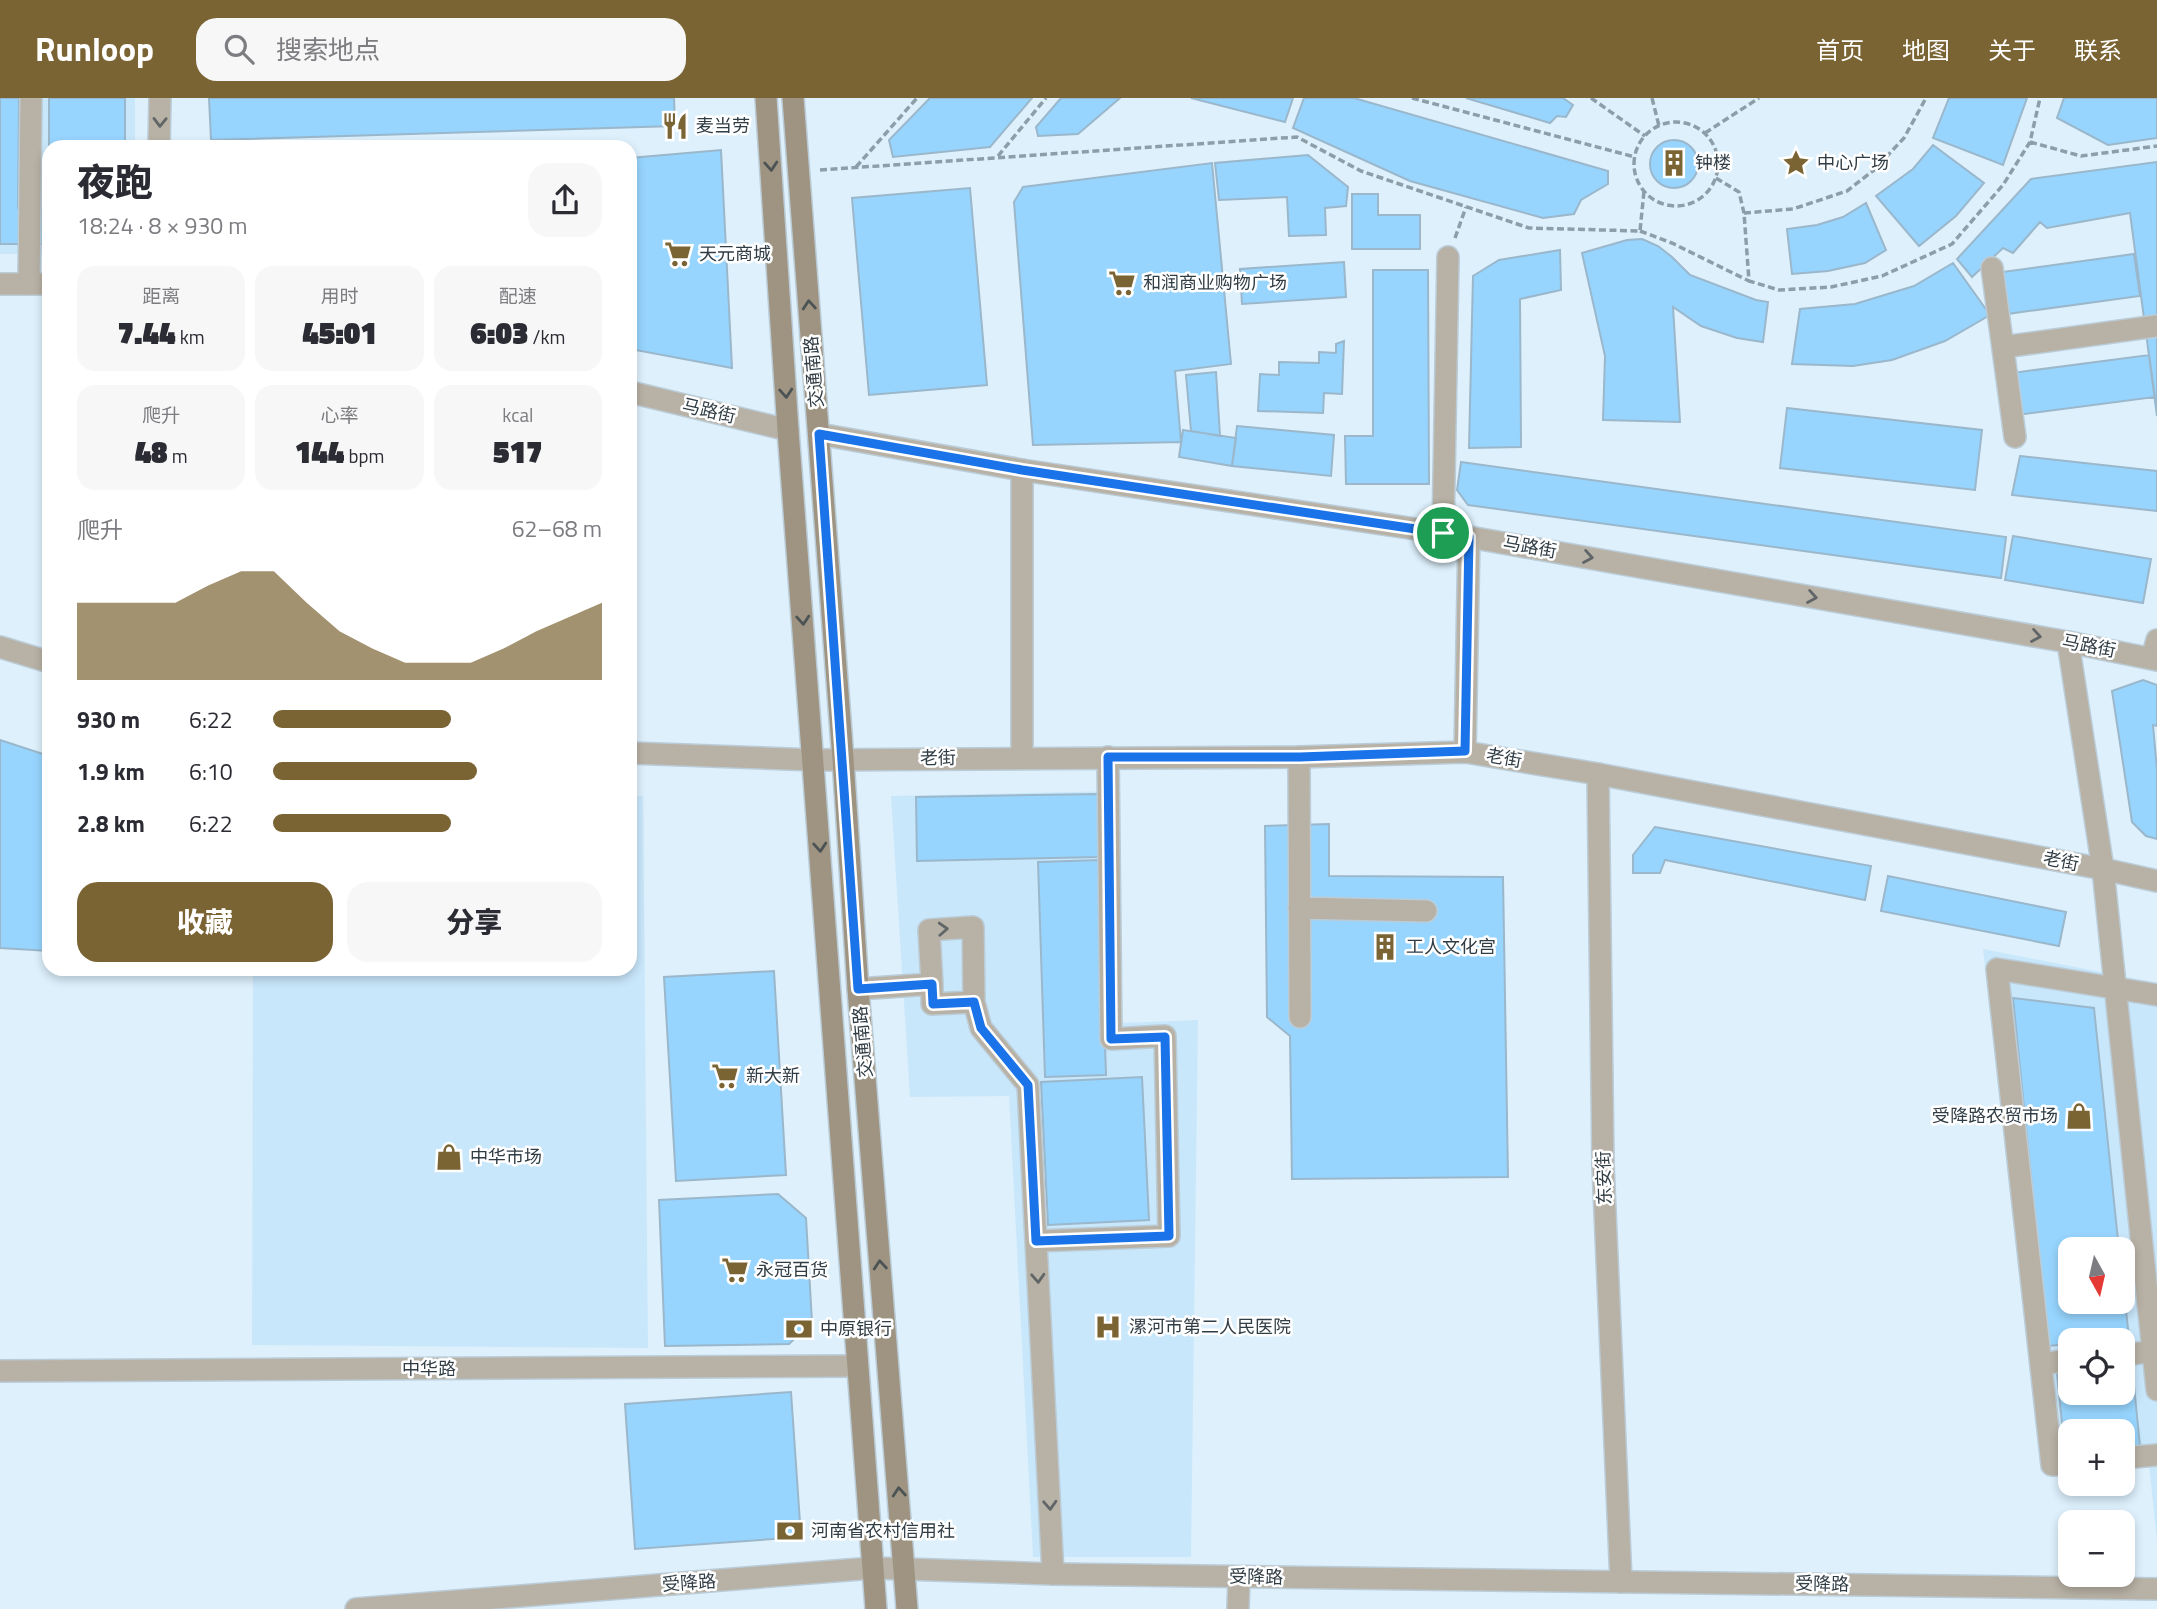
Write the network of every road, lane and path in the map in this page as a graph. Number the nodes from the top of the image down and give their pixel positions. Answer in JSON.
{"nodes":[{"id":1,"x":31,"y":98,"type":"edge"},
{"id":2,"x":160,"y":98,"type":"edge"},
{"id":3,"x":766,"y":98,"type":"edge"},
{"id":4,"x":793,"y":98,"type":"edge"},
{"id":5,"x":917,"y":98,"type":"edge"},
{"id":6,"x":1046,"y":98,"type":"edge"},
{"id":7,"x":1412,"y":98,"type":"edge"},
{"id":8,"x":1591,"y":98,"type":"edge"},
{"id":9,"x":1652,"y":98,"type":"edge"},
{"id":10,"x":1759,"y":98,"type":"edge"},
{"id":11,"x":1926,"y":98,"type":"edge"},
{"id":12,"x":2040,"y":98,"type":"edge"},
{"id":13,"x":1659,"y":126,"type":"junction"},
{"id":14,"x":1705,"y":133,"type":"junction"},
{"id":15,"x":1645,"y":136,"type":"junction"},
{"id":16,"x":159,"y":140,"type":"edge"},
{"id":17,"x":2030,"y":142,"type":"junction"},
{"id":18,"x":2157,"y":146,"type":"edge"},
{"id":19,"x":997,"y":157,"type":"junction"},
{"id":20,"x":1635,"y":157,"type":"junction"},
{"id":21,"x":856,"y":167,"type":"junction"},
{"id":22,"x":798,"y":171,"type":"junction"},
{"id":23,"x":1716,"y":178,"type":"junction"},
{"id":24,"x":1644,"y":191,"type":"junction"},
{"id":25,"x":1466,"y":207,"type":"junction"},
{"id":26,"x":1744,"y":214,"type":"junction"},
{"id":27,"x":1640,"y":232,"type":"junction"},
{"id":28,"x":1448,"y":257,"type":"joint"},
{"id":29,"x":1992,"y":268,"type":"dead end"},
{"id":30,"x":1749,"y":281,"type":"junction"},
{"id":31,"x":0,"y":284,"type":"edge"},
{"id":32,"x":39,"y":284,"type":"edge"},
{"id":33,"x":2157,"y":326,"type":"edge"},
{"id":34,"x":2003,"y":347,"type":"junction"},
{"id":35,"x":637,"y":394,"type":"edge"},
{"id":36,"x":788,"y":429,"type":"junction"},
{"id":37,"x":819,"y":434,"type":"junction"},
{"id":38,"x":2015,"y":437,"type":"dead end"},
{"id":39,"x":1022,"y":470,"type":"junction"},
{"id":40,"x":1443,"y":533,"type":"junction"},
{"id":41,"x":1469,"y":537,"type":"junction"},
{"id":42,"x":2068,"y":642,"type":"junction"},
{"id":43,"x":0,"y":647,"type":"edge"},
{"id":44,"x":2155,"y":653,"type":"edge"},
{"id":45,"x":42,"y":660,"type":"edge"},
{"id":46,"x":1465,"y":751,"type":"junction"},
{"id":47,"x":637,"y":753,"type":"edge"},
{"id":48,"x":1022,"y":757,"type":"junction"},
{"id":49,"x":1108,"y":757,"type":"junction"},
{"id":50,"x":1300,"y":757,"type":"junction"},
{"id":51,"x":844,"y":759,"type":"junction"},
{"id":52,"x":814,"y":760,"type":"junction"},
{"id":53,"x":1598,"y":774,"type":"junction"},
{"id":54,"x":2103,"y":869,"type":"junction"},
{"id":55,"x":2157,"y":881,"type":"edge"},
{"id":56,"x":1299,"y":908,"type":"junction"},
{"id":57,"x":1426,"y":911,"type":"dead end"},
{"id":58,"x":932,"y":984,"type":"junction"},
{"id":59,"x":2116,"y":988,"type":"junction"},
{"id":60,"x":858,"y":989,"type":"junction"},
{"id":61,"x":2157,"y":995,"type":"edge"},
{"id":62,"x":974,"y":1002,"type":"junction"},
{"id":63,"x":1300,"y":1017,"type":"dead end"},
{"id":64,"x":1036,"y":1241,"type":"junction"},
{"id":65,"x":2155,"y":1351,"type":"edge"},
{"id":66,"x":2135,"y":1353,"type":"edge"},
{"id":67,"x":2058,"y":1362,"type":"edge"},
{"id":68,"x":2041,"y":1364,"type":"junction"},
{"id":69,"x":857,"y":1366,"type":"junction"},
{"id":70,"x":0,"y":1371,"type":"edge"},
{"id":71,"x":2157,"y":1390,"type":"edge"},
{"id":72,"x":2157,"y":1455,"type":"edge"},
{"id":73,"x":2135,"y":1457,"type":"edge"},
{"id":74,"x":2058,"y":1465,"type":"edge"},
{"id":75,"x":873,"y":1569,"type":"junction"},
{"id":76,"x":905,"y":1569,"type":"junction"},
{"id":77,"x":1053,"y":1574,"type":"junction"},
{"id":78,"x":1239,"y":1577,"type":"junction"},
{"id":79,"x":1621,"y":1582,"type":"junction"},
{"id":80,"x":2157,"y":1588,"type":"edge"},
{"id":81,"x":356,"y":1609,"type":"edge"},
{"id":82,"x":876,"y":1609,"type":"edge"},
{"id":83,"x":907,"y":1609,"type":"edge"},
{"id":84,"x":1238,"y":1609,"type":"edge"}],
"edges":[{"from":1,"to":32,"type":"street"},
{"from":2,"to":16,"type":"street","one_way":true},
{"from":3,"to":36,"type":"main road","name":"交通南路","one_way":true},
{"from":4,"to":22,"type":"main road","name":"交通南路"},
{"from":5,"to":21,"type":"path"},
{"from":6,"to":19,"type":"path"},
{"from":7,"to":20,"type":"path"},
{"from":8,"to":15,"type":"path"},
{"from":9,"to":13,"type":"path"},
{"from":10,"to":14,"type":"path"},
{"from":11,"to":26,"type":"path"},
{"from":12,"to":17,"type":"path"},
{"from":13,"to":14,"type":"path"},
{"from":13,"to":15,"type":"path"},
{"from":14,"to":23,"type":"path"},
{"from":15,"to":20,"type":"path"},
{"from":17,"to":18,"type":"path"},
{"from":17,"to":30,"type":"path"},
{"from":19,"to":21,"type":"path"},
{"from":19,"to":25,"type":"path"},
{"from":20,"to":24,"type":"path"},
{"from":21,"to":22,"type":"path"},
{"from":37,"to":22,"type":"main road","name":"交通南路","one_way":true},
{"from":23,"to":24,"type":"path"},
{"from":23,"to":26,"type":"path"},
{"from":24,"to":27,"type":"path"},
{"from":25,"to":27,"type":"path"},
{"from":25,"to":28,"type":"path"},
{"from":26,"to":30,"type":"path"},
{"from":27,"to":30,"type":"path"},
{"from":28,"to":40,"type":"street"},
{"from":29,"to":34,"type":"street"},
{"from":31,"to":32,"type":"street"},
{"from":33,"to":34,"type":"street"},
{"from":34,"to":38,"type":"street"},
{"from":35,"to":36,"type":"street","name":"马路街"},
{"from":36,"to":52,"type":"main road","name":"交通南路","one_way":true},
{"from":37,"to":39,"type":"street","name":"马路街"},
{"from":37,"to":51,"type":"main road","name":"交通南路"},
{"from":39,"to":40,"type":"street","name":"马路街"},
{"from":39,"to":48,"type":"street"},
{"from":40,"to":41,"type":"street","name":"马路街"},
{"from":41,"to":42,"type":"street","name":"马路街","one_way":true},
{"from":41,"to":46,"type":"street"},
{"from":42,"to":44,"type":"street","name":"马路街"},
{"from":42,"to":54,"type":"street"},
{"from":43,"to":45,"type":"street"},
{"from":46,"to":50,"type":"street","name":"老街"},
{"from":46,"to":53,"type":"street","name":"老街"},
{"from":47,"to":52,"type":"street","name":"老街"},
{"from":48,"to":49,"type":"street","name":"老街"},
{"from":48,"to":51,"type":"street","name":"老街"},
{"from":49,"to":50,"type":"street","name":"老街"},
{"from":49,"to":64,"type":"street"},
{"from":50,"to":56,"type":"street"},
{"from":51,"to":52,"type":"street","name":"老街"},
{"from":51,"to":60,"type":"main road","name":"交通南路"},
{"from":52,"to":69,"type":"main road","name":"交通南路","one_way":true},
{"from":53,"to":54,"type":"street","name":"老街"},
{"from":53,"to":79,"type":"street","name":"东安街"},
{"from":54,"to":55,"type":"street","name":"老街"},
{"from":54,"to":59,"type":"street"},
{"from":56,"to":57,"type":"street"},
{"from":56,"to":63,"type":"street"},
{"from":58,"to":60,"type":"street"},
{"from":58,"to":62,"type":"street"},
{"from":58,"to":62,"type":"street","one_way":true},
{"from":59,"to":61,"type":"street"},
{"from":59,"to":65,"type":"street"},
{"from":59,"to":68,"type":"street"},
{"from":76,"to":60,"type":"main road","name":"交通南路","one_way":true},
{"from":62,"to":64,"type":"street"},
{"from":64,"to":77,"type":"street","one_way":true},
{"from":65,"to":66,"type":"street"},
{"from":65,"to":71,"type":"street"},
{"from":67,"to":68,"type":"street"},
{"from":68,"to":74,"type":"street"},
{"from":69,"to":70,"type":"street","name":"中华路"},
{"from":69,"to":75,"type":"main road","name":"交通南路"},
{"from":72,"to":73,"type":"street"},
{"from":75,"to":76,"type":"street","name":"受降路"},
{"from":75,"to":81,"type":"street","name":"受降路"},
{"from":75,"to":82,"type":"main road","name":"交通南路"},
{"from":76,"to":77,"type":"street","name":"受降路"},
{"from":76,"to":83,"type":"main road","name":"交通南路"},
{"from":77,"to":78,"type":"street","name":"受降路"},
{"from":78,"to":79,"type":"street","name":"受降路"},
{"from":78,"to":84,"type":"street"},
{"from":79,"to":80,"type":"street","name":"受降路"}]}
